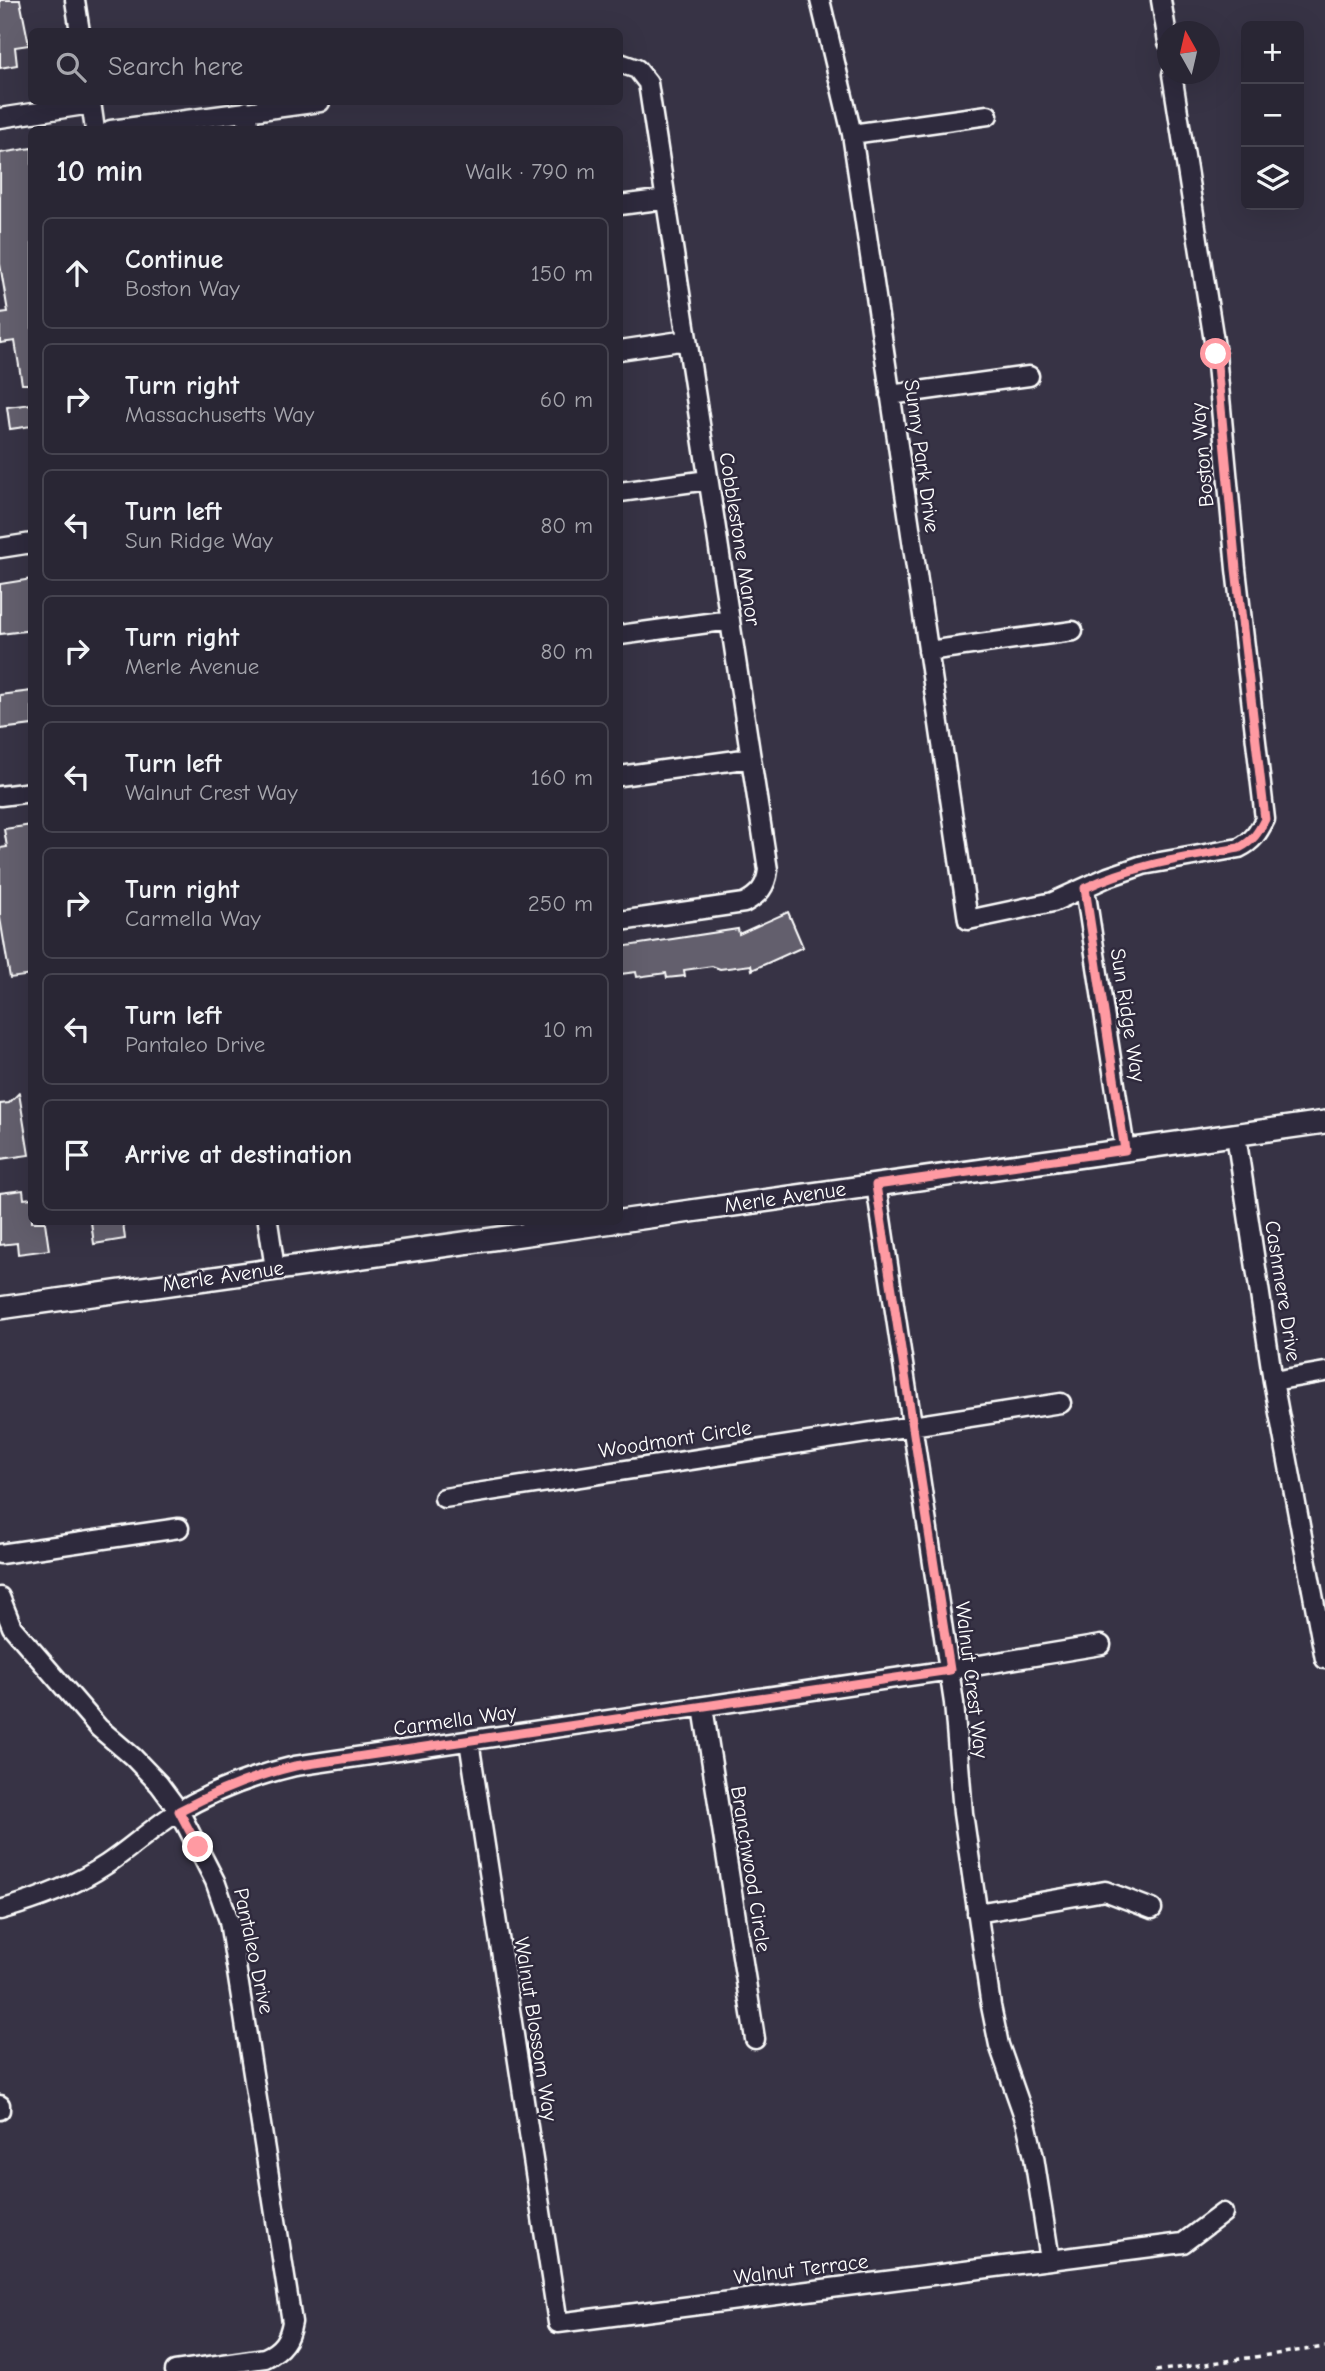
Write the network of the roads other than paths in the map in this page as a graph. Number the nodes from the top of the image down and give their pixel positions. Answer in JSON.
{"nodes":[{"id":1,"x":75,"y":0,"type":"edge"},
{"id":2,"x":820,"y":0,"type":"edge"},
{"id":3,"x":1161,"y":0,"type":"edge"},
{"id":4,"x":1164,"y":21,"type":"edge"},
{"id":5,"x":79,"y":28,"type":"edge"},
{"id":6,"x":623,"y":63,"type":"edge"},
{"id":7,"x":1174,"y":84,"type":"edge"},
{"id":8,"x":79,"y":105,"type":"edge"},
{"id":9,"x":91,"y":105,"type":"edge"},
{"id":10,"x":296,"y":105,"type":"edge"},
{"id":11,"x":247,"y":111,"type":"junction"},
{"id":12,"x":988,"y":115,"type":"dead end"},
{"id":13,"x":0,"y":118,"type":"edge"},
{"id":14,"x":94,"y":126,"type":"edge"},
{"id":15,"x":140,"y":126,"type":"edge"},
{"id":16,"x":249,"y":126,"type":"edge"},
{"id":17,"x":852,"y":134,"type":"junction"},
{"id":18,"x":666,"y":198,"type":"junction"},
{"id":19,"x":623,"y":205,"type":"edge"},
{"id":20,"x":687,"y":340,"type":"junction"},
{"id":21,"x":623,"y":349,"type":"edge"},
{"id":22,"x":1029,"y":376,"type":"dead end"},
{"id":23,"x":890,"y":395,"type":"junction"},
{"id":24,"x":708,"y":480,"type":"junction"},
{"id":25,"x":623,"y":492,"type":"edge"},
{"id":26,"x":28,"y":544,"type":"edge"},
{"id":27,"x":0,"y":548,"type":"edge"},
{"id":28,"x":730,"y":620,"type":"junction"},
{"id":29,"x":1073,"y":631,"type":"dead end"},
{"id":30,"x":623,"y":635,"type":"edge"},
{"id":31,"x":928,"y":651,"type":"junction"},
{"id":32,"x":751,"y":758,"type":"junction"},
{"id":33,"x":623,"y":776,"type":"edge"},
{"id":34,"x":28,"y":792,"type":"edge"},
{"id":35,"x":0,"y":796,"type":"edge"},
{"id":36,"x":1085,"y":888,"type":"junction"},
{"id":37,"x":623,"y":921,"type":"edge"},
{"id":38,"x":1325,"y":1122,"type":"edge"},
{"id":39,"x":1236,"y":1135,"type":"junction"},
{"id":40,"x":1125,"y":1150,"type":"junction"},
{"id":41,"x":876,"y":1185,"type":"junction"},
{"id":42,"x":623,"y":1221,"type":"edge"},
{"id":43,"x":268,"y":1225,"type":"edge"},
{"id":44,"x":591,"y":1225,"type":"edge"},
{"id":45,"x":275,"y":1269,"type":"junction"},
{"id":46,"x":0,"y":1308,"type":"edge"},
{"id":47,"x":1325,"y":1373,"type":"edge"},
{"id":48,"x":1273,"y":1381,"type":"junction"},
{"id":49,"x":1061,"y":1403,"type":"dead end"},
{"id":50,"x":912,"y":1426,"type":"junction"},
{"id":51,"x":444,"y":1498,"type":"dead end"},
{"id":52,"x":179,"y":1528,"type":"dead end"},
{"id":53,"x":0,"y":1554,"type":"edge"},
{"id":54,"x":0,"y":1597,"type":"edge"},
{"id":55,"x":1101,"y":1645,"type":"dead end"},
{"id":56,"x":1325,"y":1659,"type":"edge"},
{"id":57,"x":950,"y":1670,"type":"junction"},
{"id":58,"x":703,"y":1707,"type":"junction"},
{"id":59,"x":469,"y":1741,"type":"junction"},
{"id":60,"x":179,"y":1811,"type":"junction"},
{"id":61,"x":1152,"y":1909,"type":"dead end"},
{"id":62,"x":0,"y":1910,"type":"edge"},
{"id":63,"x":976,"y":1913,"type":"junction"},
{"id":64,"x":755,"y":2039,"type":"dead end"},
{"id":65,"x":1223,"y":2213,"type":"dead end"},
{"id":66,"x":1051,"y":2260,"type":"junction"},
{"id":67,"x":558,"y":2323,"type":"joint"},
{"id":68,"x":175,"y":2371,"type":"edge"}],
"edges":[{"from":1,"to":5,"type":"street"},
{"from":2,"to":17,"type":"street","name":"Sunny Park Drive"},
{"from":3,"to":4,"type":"street"},
{"from":6,"to":18,"type":"street","name":"Cobblestone Manor"},
{"from":7,"to":36,"type":"street","name":"Boston Way"},
{"from":8,"to":13,"type":"street"},
{"from":9,"to":14,"type":"street"},
{"from":10,"to":11,"type":"street"},
{"from":11,"to":15,"type":"street"},
{"from":11,"to":16,"type":"street"},
{"from":12,"to":17,"type":"street"},
{"from":17,"to":23,"type":"street","name":"Sunny Park Drive"},
{"from":18,"to":19,"type":"street"},
{"from":18,"to":20,"type":"street","name":"Cobblestone Manor"},
{"from":20,"to":21,"type":"street"},
{"from":20,"to":24,"type":"street","name":"Cobblestone Manor"},
{"from":22,"to":23,"type":"street"},
{"from":23,"to":31,"type":"street","name":"Sunny Park Drive"},
{"from":24,"to":25,"type":"street"},
{"from":24,"to":28,"type":"street","name":"Cobblestone Manor"},
{"from":26,"to":27,"type":"street"},
{"from":28,"to":30,"type":"street"},
{"from":28,"to":32,"type":"street","name":"Cobblestone Manor"},
{"from":29,"to":31,"type":"street"},
{"from":31,"to":36,"type":"street","name":"Sunny Park Drive"},
{"from":32,"to":33,"type":"street"},
{"from":32,"to":37,"type":"street","name":"Cobblestone Manor"},
{"from":34,"to":35,"type":"street"},
{"from":36,"to":40,"type":"street","name":"Sun Ridge Way"},
{"from":38,"to":39,"type":"street","name":"Merle Avenue"},
{"from":39,"to":40,"type":"street","name":"Merle Avenue"},
{"from":39,"to":48,"type":"street","name":"Cashmere Drive"},
{"from":40,"to":41,"type":"street","name":"Merle Avenue"},
{"from":41,"to":42,"type":"street","name":"Merle Avenue"},
{"from":41,"to":50,"type":"street","name":"Walnut Crest Way"},
{"from":43,"to":45,"type":"street"},
{"from":44,"to":45,"type":"street","name":"Merle Avenue"},
{"from":45,"to":46,"type":"street","name":"Merle Avenue"},
{"from":47,"to":48,"type":"street"},
{"from":48,"to":56,"type":"street","name":"Cashmere Drive"},
{"from":49,"to":50,"type":"street","name":"Woodmont Circle"},
{"from":50,"to":51,"type":"street","name":"Woodmont Circle"},
{"from":50,"to":57,"type":"street","name":"Walnut Crest Way"},
{"from":52,"to":53,"type":"street"},
{"from":54,"to":60,"type":"street","name":"Pantaleo Drive"},
{"from":55,"to":57,"type":"street","name":"Carmella Way"},
{"from":57,"to":58,"type":"street","name":"Carmella Way"},
{"from":57,"to":63,"type":"street","name":"Walnut Crest Way"},
{"from":58,"to":59,"type":"street","name":"Carmella Way"},
{"from":58,"to":64,"type":"street","name":"Branchwood Circle"},
{"from":59,"to":60,"type":"street","name":"Carmella Way"},
{"from":59,"to":67,"type":"street","name":"Walnut Blossom Way"},
{"from":60,"to":62,"type":"street","name":"Carmella Way"},
{"from":60,"to":68,"type":"street","name":"Pantaleo Drive"},
{"from":61,"to":63,"type":"street"},
{"from":63,"to":66,"type":"street","name":"Walnut Crest Way"},
{"from":65,"to":66,"type":"street","name":"Walnut Terrace"},
{"from":66,"to":67,"type":"street","name":"Walnut Terrace"}]}
